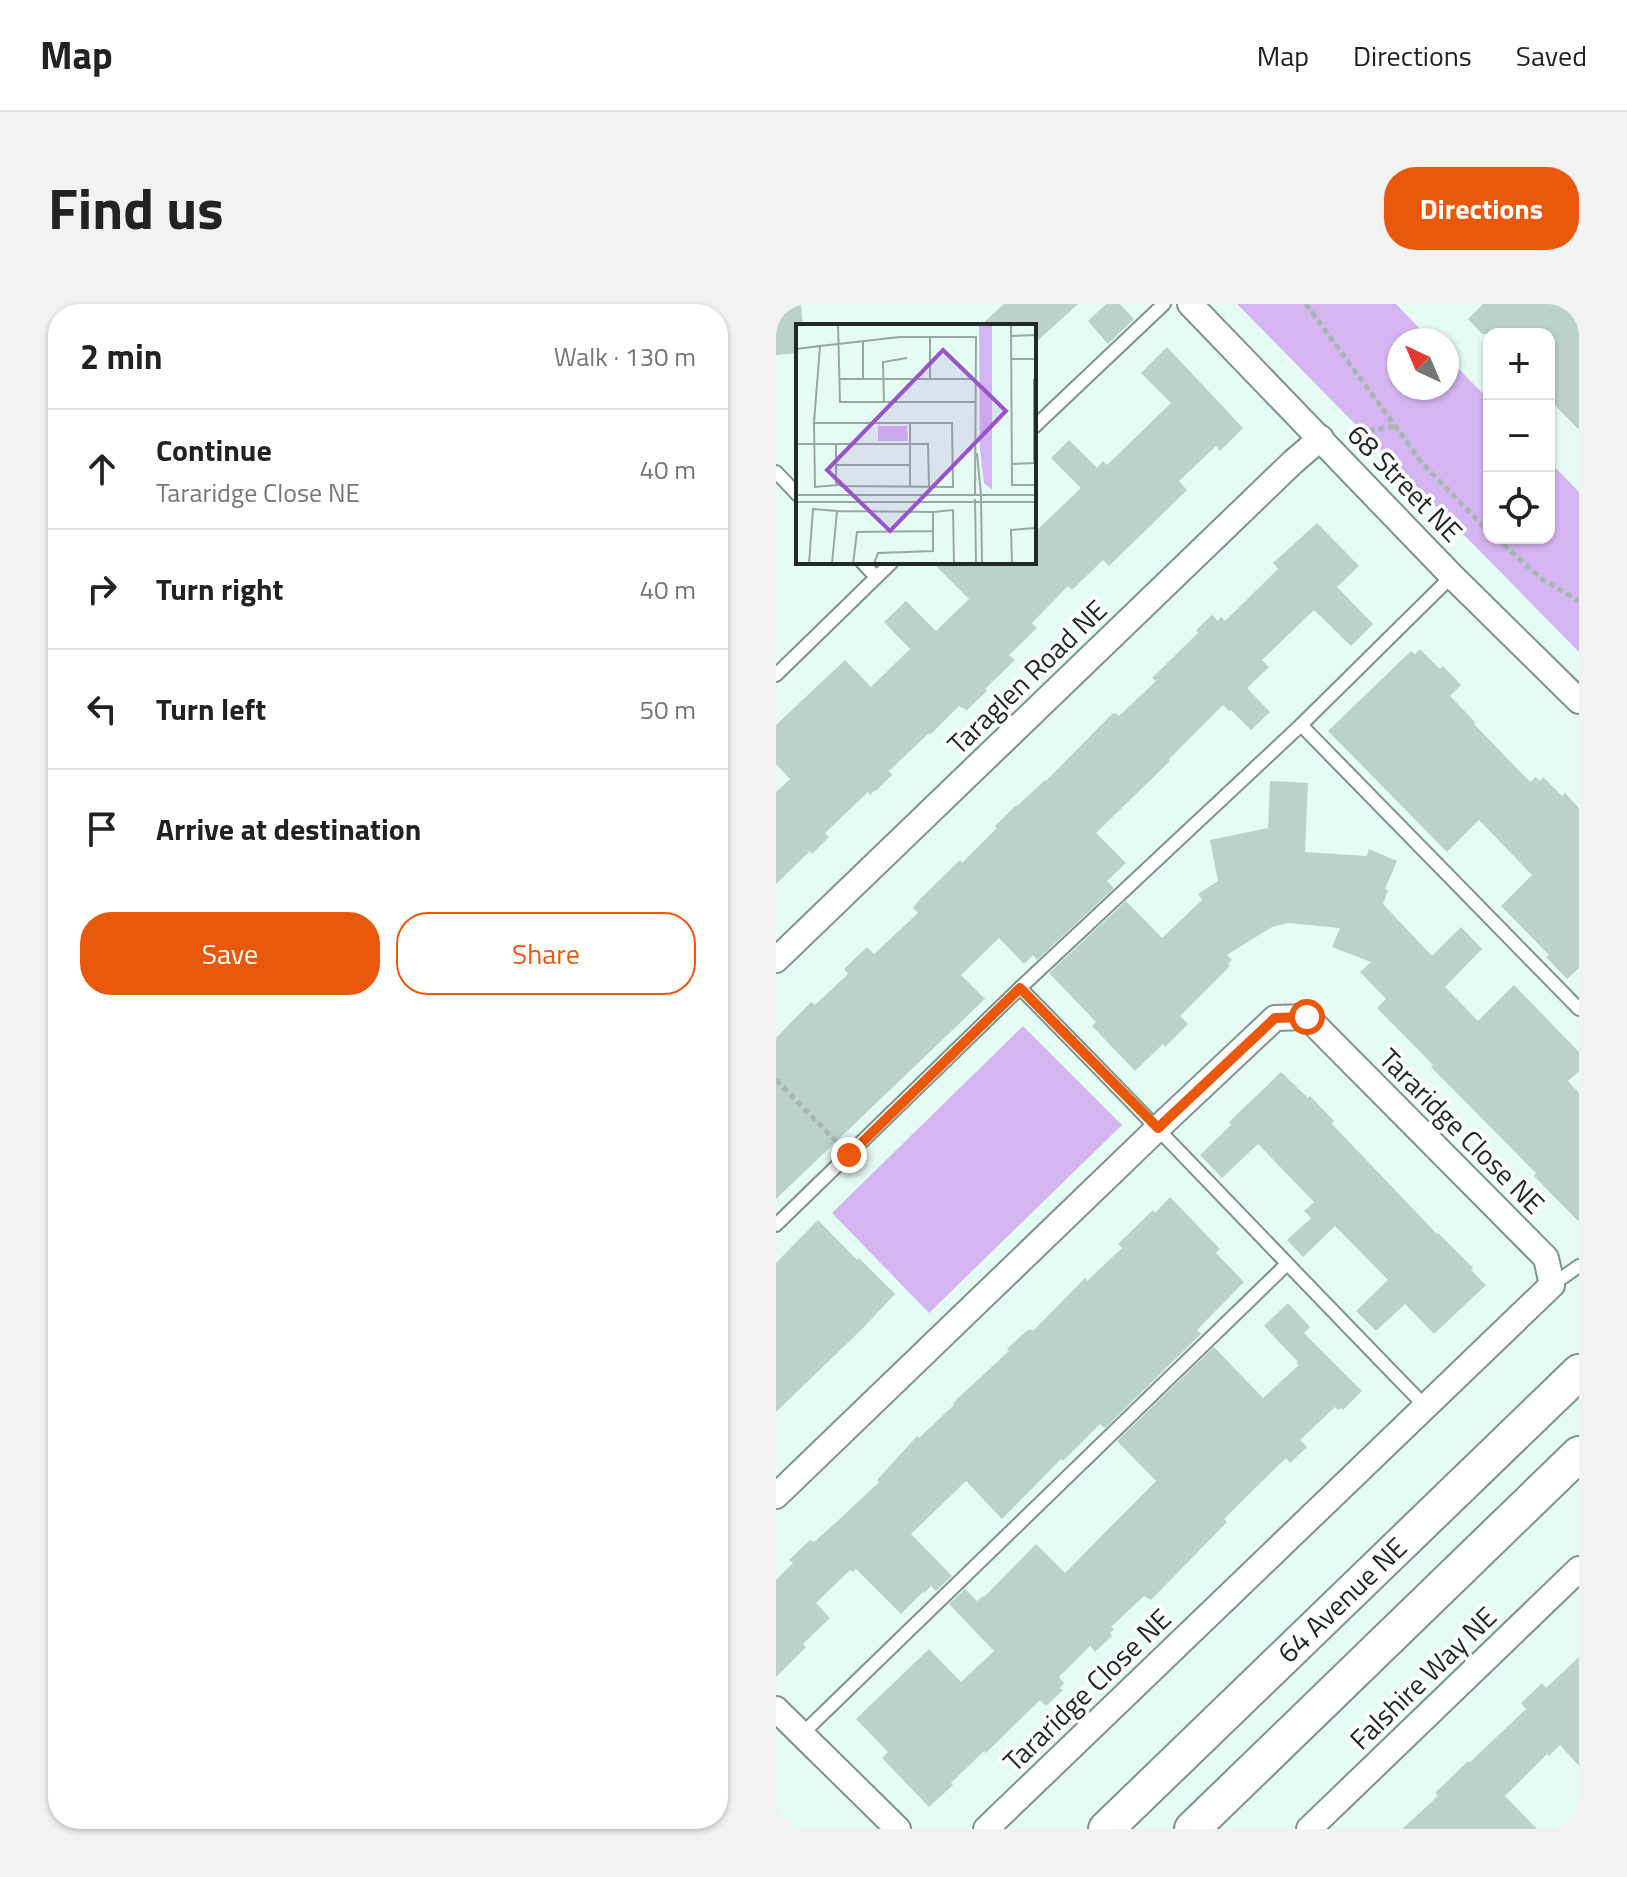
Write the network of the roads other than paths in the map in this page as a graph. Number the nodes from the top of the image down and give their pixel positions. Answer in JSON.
{"nodes":[{"id":1,"x":1164,"y":304,"type":"edge"},
{"id":2,"x":1190,"y":304,"type":"edge"},
{"id":3,"x":1036,"y":425,"type":"edge"},
{"id":4,"x":1321,"y":438,"type":"junction"},
{"id":5,"x":776,"y":472,"type":"edge"},
{"id":6,"x":796,"y":493,"type":"edge"},
{"id":7,"x":864,"y":564,"type":"edge"},
{"id":8,"x":890,"y":564,"type":"edge"},
{"id":9,"x":1452,"y":576,"type":"junction"},
{"id":10,"x":876,"y":577,"type":"junction"},
{"id":11,"x":776,"y":675,"type":"edge"},
{"id":12,"x":1579,"y":701,"type":"edge"},
{"id":13,"x":1301,"y":725,"type":"junction"},
{"id":14,"x":776,"y":960,"type":"edge"},
{"id":15,"x":1020,"y":988,"type":"junction"},
{"id":16,"x":1579,"y":1009,"type":"edge"},
{"id":17,"x":1158,"y":1128,"type":"junction"},
{"id":18,"x":776,"y":1225,"type":"edge"},
{"id":19,"x":1287,"y":1264,"type":"junction"},
{"id":20,"x":1579,"y":1266,"type":"edge"},
{"id":21,"x":1552,"y":1285,"type":"junction"},
{"id":22,"x":1579,"y":1372,"type":"edge"},
{"id":23,"x":1426,"y":1407,"type":"junction"},
{"id":24,"x":1579,"y":1454,"type":"edge"},
{"id":25,"x":776,"y":1496,"type":"edge"},
{"id":26,"x":1579,"y":1569,"type":"edge"},
{"id":27,"x":776,"y":1709,"type":"edge"},
{"id":28,"x":802,"y":1734,"type":"junction"},
{"id":29,"x":898,"y":1829,"type":"edge"},
{"id":30,"x":986,"y":1829,"type":"edge"},
{"id":31,"x":1106,"y":1829,"type":"edge"},
{"id":32,"x":1192,"y":1829,"type":"edge"},
{"id":33,"x":1309,"y":1829,"type":"edge"}],
"edges":[{"from":1,"to":3,"type":"lane"},
{"from":2,"to":4,"type":"street","name":"68 Street NE"},
{"from":4,"to":9,"type":"street","name":"68 Street NE"},
{"from":4,"to":14,"type":"street","name":"Taraglen Road NE"},
{"from":5,"to":6,"type":"lane"},
{"from":7,"to":10,"type":"lane"},
{"from":8,"to":10,"type":"lane"},
{"from":9,"to":12,"type":"street","name":"68 Street NE"},
{"from":9,"to":13,"type":"lane"},
{"from":10,"to":11,"type":"lane"},
{"from":13,"to":15,"type":"lane"},
{"from":13,"to":16,"type":"lane"},
{"from":15,"to":17,"type":"lane"},
{"from":15,"to":18,"type":"lane"},
{"from":17,"to":19,"type":"lane"},
{"from":17,"to":21,"type":"street","name":"Tararidge Close NE"},
{"from":17,"to":25,"type":"street","name":"Tararidge Close NE"},
{"from":19,"to":23,"type":"lane"},
{"from":19,"to":28,"type":"lane"},
{"from":20,"to":21,"type":"lane"},
{"from":21,"to":23,"type":"street","name":"Tararidge Close NE"},
{"from":22,"to":31,"type":"main road","name":"64 Avenue NE"},
{"from":23,"to":30,"type":"street","name":"Tararidge Close NE"},
{"from":24,"to":32,"type":"main road"},
{"from":26,"to":33,"type":"street","name":"Falshire Way NE"},
{"from":27,"to":28,"type":"street"},
{"from":28,"to":29,"type":"street"}]}
